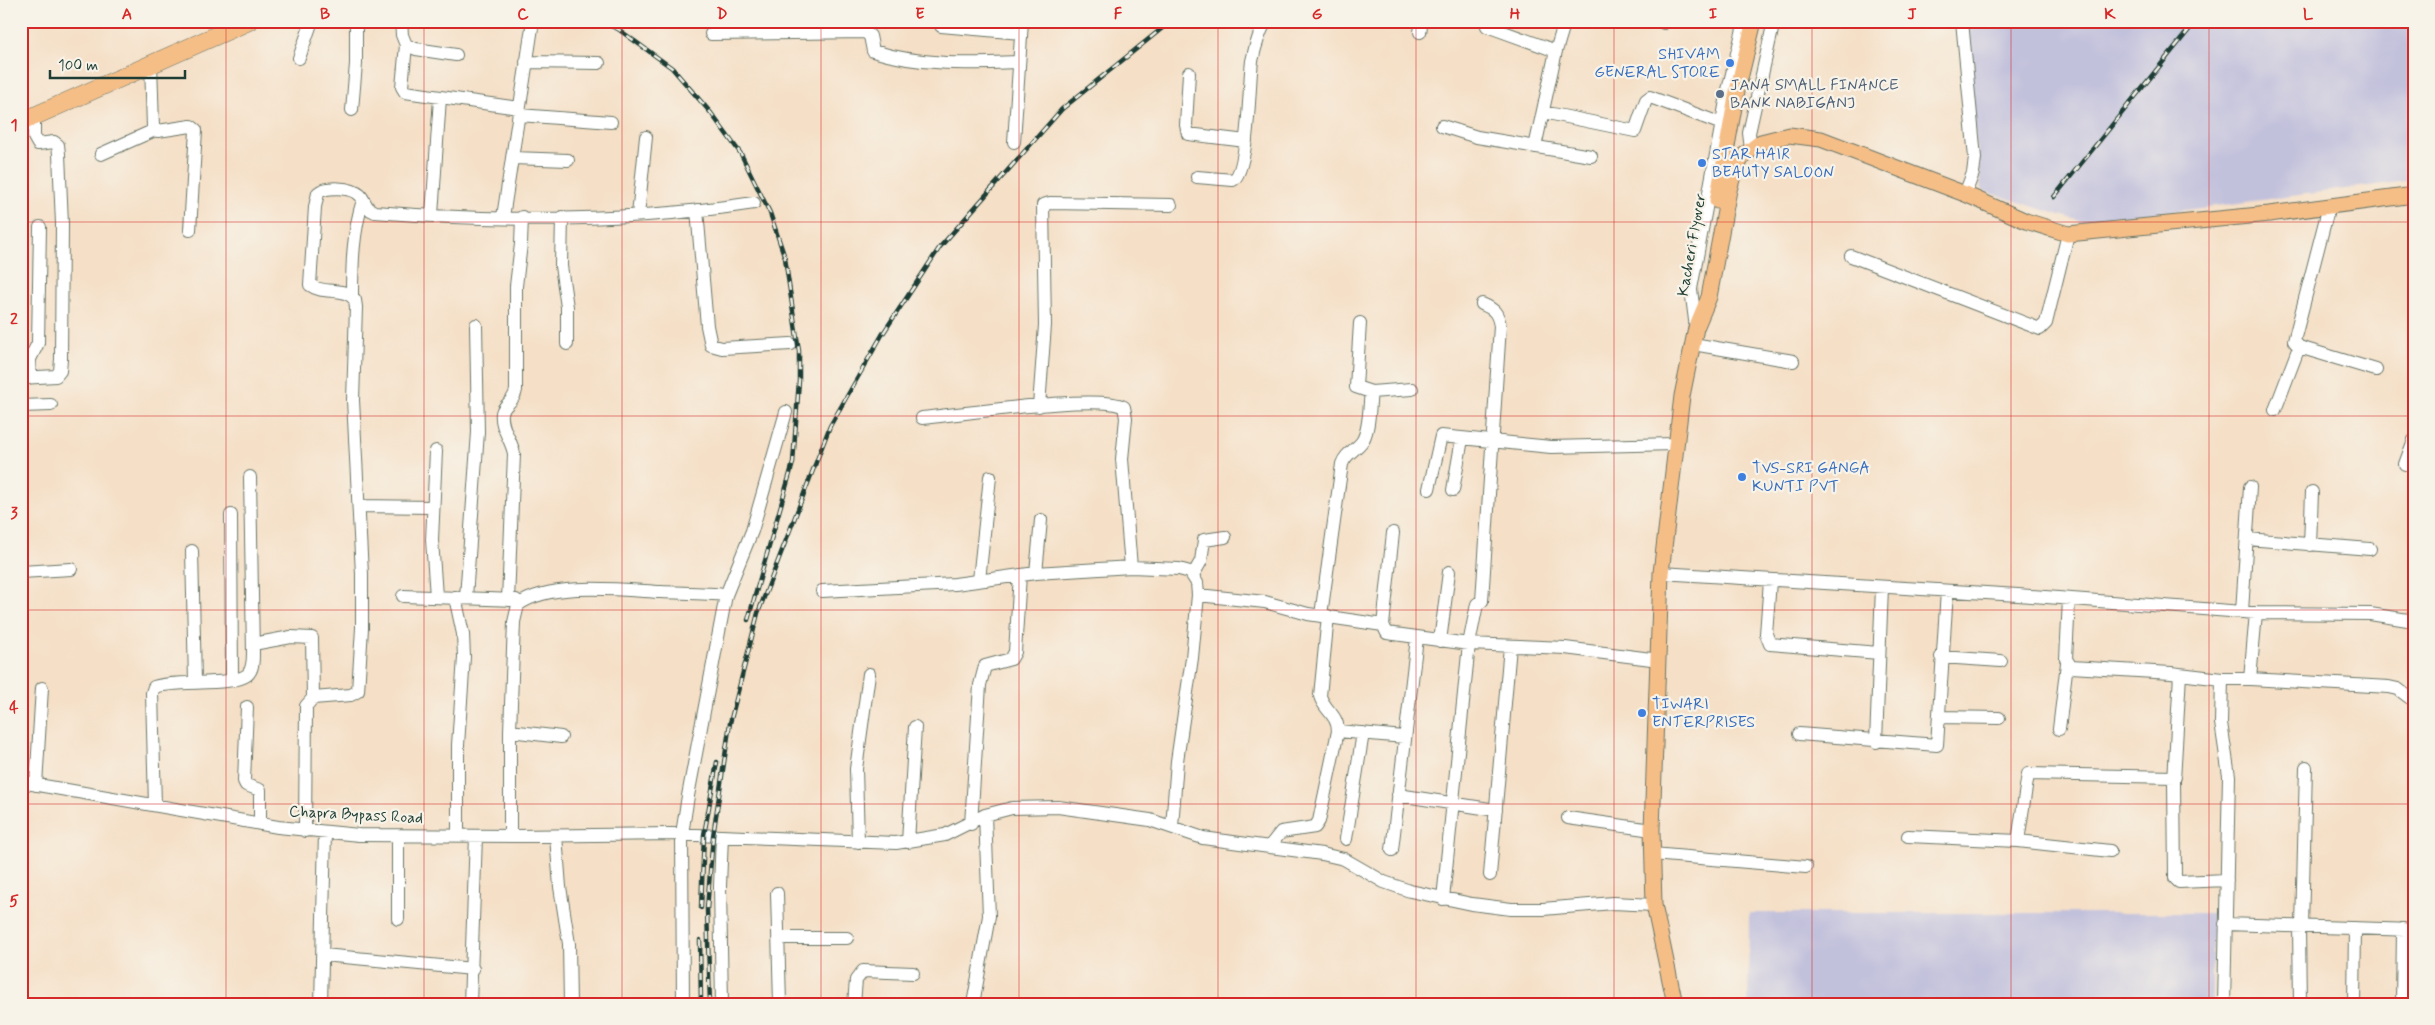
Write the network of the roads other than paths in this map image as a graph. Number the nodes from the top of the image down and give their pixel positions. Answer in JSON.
{"nodes":[{"id":1,"x":249,"y":21,"type":"edge"},
{"id":2,"x":312,"y":21,"type":"edge"},
{"id":3,"x":356,"y":21,"type":"edge"},
{"id":4,"x":401,"y":21,"type":"edge"},
{"id":5,"x":533,"y":21,"type":"edge"},
{"id":6,"x":1266,"y":21,"type":"edge"},
{"id":7,"x":1565,"y":21,"type":"edge"},
{"id":8,"x":1745,"y":21,"type":"edge"},
{"id":9,"x":1754,"y":21,"type":"edge"},
{"id":10,"x":1774,"y":21,"type":"edge"},
{"id":11,"x":1962,"y":21,"type":"edge"},
{"id":12,"x":941,"y":26,"type":"dead end"},
{"id":13,"x":1487,"y":26,"type":"dead end"},
{"id":14,"x":1022,"y":27,"type":"edge"},
{"id":15,"x":710,"y":34,"type":"dead end"},
{"id":16,"x":406,"y":44,"type":"junction"},
{"id":17,"x":1556,"y":51,"type":"junction"},
{"id":18,"x":456,"y":55,"type":"dead end"},
{"id":19,"x":299,"y":58,"type":"dead end"},
{"id":20,"x":526,"y":62,"type":"junction"},
{"id":21,"x":1019,"y":62,"type":"junction"},
{"id":22,"x":599,"y":63,"type":"dead end"},
{"id":23,"x":151,"y":64,"type":"junction"},
{"id":24,"x":1189,"y":73,"type":"dead end"},
{"id":25,"x":440,"y":98,"type":"junction"},
{"id":26,"x":352,"y":110,"type":"dead end"},
{"id":27,"x":519,"y":112,"type":"junction"},
{"id":28,"x":1543,"y":112,"type":"junction"},
{"id":29,"x":28,"y":120,"type":"edge"},
{"id":30,"x":611,"y":122,"type":"dead end"},
{"id":31,"x":1722,"y":124,"type":"junction"},
{"id":32,"x":1442,"y":126,"type":"dead end"},
{"id":33,"x":155,"y":130,"type":"junction"},
{"id":34,"x":646,"y":138,"type":"dead end"},
{"id":35,"x":1246,"y":141,"type":"junction"},
{"id":36,"x":1014,"y":142,"type":"dead end"},
{"id":37,"x":1535,"y":147,"type":"junction"},
{"id":38,"x":1751,"y":149,"type":"junction"},
{"id":39,"x":101,"y":154,"type":"dead end"},
{"id":40,"x":1591,"y":156,"type":"dead end"},
{"id":41,"x":512,"y":158,"type":"junction"},
{"id":42,"x":568,"y":160,"type":"dead end"},
{"id":43,"x":1197,"y":177,"type":"dead end"},
{"id":44,"x":1965,"y":194,"type":"junction"},
{"id":45,"x":2414,"y":194,"type":"edge"},
{"id":46,"x":363,"y":200,"type":"junction"},
{"id":47,"x":754,"y":203,"type":"dead end"},
{"id":48,"x":1170,"y":205,"type":"dead end"},
{"id":49,"x":2329,"y":206,"type":"junction"},
{"id":50,"x":696,"y":210,"type":"junction"},
{"id":51,"x":432,"y":215,"type":"junction"},
{"id":52,"x":638,"y":215,"type":"junction"},
{"id":53,"x":503,"y":217,"type":"junction"},
{"id":54,"x":522,"y":217,"type":"junction"},
{"id":55,"x":562,"y":217,"type":"junction"},
{"id":56,"x":40,"y":228,"type":"dead end"},
{"id":57,"x":190,"y":230,"type":"dead end"},
{"id":58,"x":2068,"y":234,"type":"junction"},
{"id":59,"x":1851,"y":256,"type":"dead end"},
{"id":60,"x":352,"y":296,"type":"junction"},
{"id":61,"x":1482,"y":304,"type":"dead end"},
{"id":62,"x":1360,"y":323,"type":"dead end"},
{"id":63,"x":476,"y":325,"type":"dead end"},
{"id":64,"x":1696,"y":328,"type":"junction"},
{"id":65,"x":567,"y":344,"type":"dead end"},
{"id":66,"x":791,"y":344,"type":"dead end"},
{"id":67,"x":1693,"y":344,"type":"junction"},
{"id":68,"x":2299,"y":347,"type":"junction"},
{"id":69,"x":1793,"y":361,"type":"dead end"},
{"id":70,"x":2376,"y":370,"type":"dead end"},
{"id":71,"x":25,"y":378,"type":"edge"},
{"id":72,"x":1412,"y":389,"type":"dead end"},
{"id":73,"x":1371,"y":392,"type":"junction"},
{"id":74,"x":51,"y":405,"type":"dead end"},
{"id":75,"x":21,"y":406,"type":"edge"},
{"id":76,"x":1039,"y":406,"type":"junction"},
{"id":77,"x":2275,"y":410,"type":"dead end"},
{"id":78,"x":786,"y":412,"type":"dead end"},
{"id":79,"x":922,"y":418,"type":"dead end"},
{"id":80,"x":1462,"y":439,"type":"junction"},
{"id":81,"x":2414,"y":440,"type":"edge"},
{"id":82,"x":1493,"y":443,"type":"junction"},
{"id":83,"x":1675,"y":444,"type":"junction"},
{"id":84,"x":436,"y":450,"type":"dead end"},
{"id":85,"x":2404,"y":464,"type":"dead end"},
{"id":86,"x":250,"y":477,"type":"dead end"},
{"id":87,"x":990,"y":477,"type":"dead end"},
{"id":88,"x":2250,"y":487,"type":"dead end"},
{"id":89,"x":1429,"y":489,"type":"dead end"},
{"id":90,"x":1454,"y":490,"type":"dead end"},
{"id":91,"x":2312,"y":492,"type":"dead end"},
{"id":92,"x":359,"y":506,"type":"junction"},
{"id":93,"x":433,"y":507,"type":"junction"},
{"id":94,"x":231,"y":515,"type":"dead end"},
{"id":95,"x":1041,"y":520,"type":"dead end"},
{"id":96,"x":1393,"y":533,"type":"dead end"},
{"id":97,"x":1225,"y":538,"type":"dead end"},
{"id":98,"x":2247,"y":539,"type":"junction"},
{"id":99,"x":2310,"y":544,"type":"junction"},
{"id":100,"x":2370,"y":549,"type":"dead end"},
{"id":101,"x":192,"y":551,"type":"dead end"},
{"id":102,"x":1131,"y":567,"type":"junction"},
{"id":103,"x":71,"y":569,"type":"dead end"},
{"id":104,"x":21,"y":572,"type":"edge"},
{"id":105,"x":1449,"y":572,"type":"dead end"},
{"id":106,"x":1036,"y":573,"type":"junction"},
{"id":107,"x":1661,"y":573,"type":"junction"},
{"id":108,"x":1020,"y":575,"type":"junction"},
{"id":109,"x":1193,"y":575,"type":"junction"},
{"id":110,"x":979,"y":580,"type":"junction"},
{"id":111,"x":1770,"y":581,"type":"junction"},
{"id":112,"x":1882,"y":587,"type":"junction"},
{"id":113,"x":822,"y":591,"type":"dead end"},
{"id":114,"x":1947,"y":591,"type":"junction"},
{"id":115,"x":726,"y":595,"type":"junction"},
{"id":116,"x":1198,"y":595,"type":"junction"},
{"id":117,"x":403,"y":596,"type":"dead end"},
{"id":118,"x":436,"y":596,"type":"junction"},
{"id":119,"x":460,"y":597,"type":"junction"},
{"id":120,"x":2069,"y":599,"type":"junction"},
{"id":121,"x":508,"y":600,"type":"junction"},
{"id":122,"x":524,"y":601,"type":"junction"},
{"id":123,"x":2242,"y":612,"type":"junction"},
{"id":124,"x":2256,"y":613,"type":"junction"},
{"id":125,"x":1325,"y":616,"type":"junction"},
{"id":126,"x":2414,"y":621,"type":"edge"},
{"id":127,"x":1383,"y":625,"type":"junction"},
{"id":128,"x":1417,"y":638,"type":"junction"},
{"id":129,"x":1440,"y":641,"type":"junction"},
{"id":130,"x":252,"y":644,"type":"junction"},
{"id":131,"x":1469,"y":644,"type":"junction"},
{"id":132,"x":1510,"y":646,"type":"junction"},
{"id":133,"x":1879,"y":653,"type":"junction"},
{"id":134,"x":1941,"y":657,"type":"junction"},
{"id":135,"x":1659,"y":660,"type":"junction"},
{"id":136,"x":2001,"y":661,"type":"dead end"},
{"id":137,"x":2067,"y":663,"type":"junction"},
{"id":138,"x":869,"y":674,"type":"dead end"},
{"id":139,"x":2180,"y":674,"type":"junction"},
{"id":140,"x":232,"y":679,"type":"junction"},
{"id":141,"x":2250,"y":679,"type":"junction"},
{"id":142,"x":2222,"y":680,"type":"junction"},
{"id":143,"x":195,"y":682,"type":"junction"},
{"id":144,"x":42,"y":688,"type":"dead end"},
{"id":145,"x":313,"y":698,"type":"junction"},
{"id":146,"x":2414,"y":701,"type":"edge"},
{"id":147,"x":247,"y":707,"type":"dead end"},
{"id":148,"x":1939,"y":717,"type":"junction"},
{"id":149,"x":1999,"y":718,"type":"dead end"},
{"id":150,"x":916,"y":727,"type":"dead end"},
{"id":151,"x":2059,"y":729,"type":"dead end"},
{"id":152,"x":1338,"y":730,"type":"junction"},
{"id":153,"x":510,"y":731,"type":"junction"},
{"id":154,"x":1363,"y":733,"type":"junction"},
{"id":155,"x":1799,"y":734,"type":"dead end"},
{"id":156,"x":561,"y":737,"type":"dead end"},
{"id":157,"x":1404,"y":738,"type":"junction"},
{"id":158,"x":1876,"y":742,"type":"junction"},
{"id":159,"x":2306,"y":767,"type":"dead end"},
{"id":160,"x":2175,"y":778,"type":"junction"},
{"id":161,"x":21,"y":782,"type":"edge"},
{"id":162,"x":36,"y":785,"type":"junction"},
{"id":163,"x":1398,"y":795,"type":"junction"},
{"id":164,"x":1453,"y":805,"type":"junction"},
{"id":165,"x":155,"y":806,"type":"junction"},
{"id":166,"x":1496,"y":810,"type":"junction"},
{"id":167,"x":986,"y":815,"type":"junction"},
{"id":168,"x":1568,"y":818,"type":"dead end"},
{"id":169,"x":260,"y":824,"type":"junction"},
{"id":170,"x":971,"y":824,"type":"junction"},
{"id":171,"x":1172,"y":827,"type":"junction"},
{"id":172,"x":1652,"y":830,"type":"junction"},
{"id":173,"x":305,"y":831,"type":"junction"},
{"id":174,"x":325,"y":832,"type":"junction"},
{"id":175,"x":688,"y":834,"type":"junction"},
{"id":176,"x":398,"y":836,"type":"junction"},
{"id":177,"x":458,"y":836,"type":"junction"},
{"id":178,"x":476,"y":836,"type":"junction"},
{"id":179,"x":510,"y":836,"type":"junction"},
{"id":180,"x":556,"y":836,"type":"junction"},
{"id":181,"x":722,"y":836,"type":"junction"},
{"id":182,"x":1908,"y":836,"type":"dead end"},
{"id":183,"x":1346,"y":839,"type":"dead end"},
{"id":184,"x":2018,"y":841,"type":"junction"},
{"id":185,"x":858,"y":842,"type":"junction"},
{"id":186,"x":908,"y":842,"type":"junction"},
{"id":187,"x":1269,"y":847,"type":"junction"},
{"id":188,"x":1392,"y":850,"type":"dead end"},
{"id":189,"x":2110,"y":851,"type":"dead end"},
{"id":190,"x":1652,"y":854,"type":"junction"},
{"id":191,"x":1806,"y":867,"type":"dead end"},
{"id":192,"x":1490,"y":875,"type":"dead end"},
{"id":193,"x":2226,"y":880,"type":"junction"},
{"id":194,"x":777,"y":893,"type":"dead end"},
{"id":195,"x":1443,"y":899,"type":"junction"},
{"id":196,"x":1654,"y":905,"type":"junction"},
{"id":197,"x":398,"y":919,"type":"dead end"},
{"id":198,"x":2225,"y":924,"type":"junction"},
{"id":199,"x":2300,"y":927,"type":"junction"},
{"id":200,"x":2355,"y":928,"type":"junction"},
{"id":201,"x":2408,"y":930,"type":"edge"},
{"id":202,"x":778,"y":938,"type":"junction"},
{"id":203,"x":847,"y":938,"type":"dead end"},
{"id":204,"x":323,"y":955,"type":"junction"},
{"id":205,"x":472,"y":969,"type":"junction"},
{"id":206,"x":913,"y":973,"type":"dead end"},
{"id":207,"x":321,"y":1004,"type":"edge"},
{"id":208,"x":470,"y":1004,"type":"edge"},
{"id":209,"x":570,"y":1004,"type":"edge"},
{"id":210,"x":683,"y":1004,"type":"edge"},
{"id":211,"x":722,"y":1004,"type":"edge"},
{"id":212,"x":780,"y":1004,"type":"edge"},
{"id":213,"x":854,"y":1004,"type":"edge"},
{"id":214,"x":973,"y":1004,"type":"edge"},
{"id":215,"x":1675,"y":1004,"type":"edge"},
{"id":216,"x":2224,"y":1004,"type":"edge"},
{"id":217,"x":2300,"y":1004,"type":"edge"},
{"id":218,"x":2354,"y":1004,"type":"edge"},
{"id":219,"x":2402,"y":1004,"type":"edge"}],
"edges":[{"from":1,"to":23,"type":"highway"},
{"from":2,"to":19,"type":"street"},
{"from":3,"to":26,"type":"street"},
{"from":4,"to":16,"type":"street"},
{"from":5,"to":20,"type":"street"},
{"from":6,"to":35,"type":"street"},
{"from":7,"to":17,"type":"street"},
{"from":8,"to":31,"type":"street"},
{"from":9,"to":64,"type":"main road","name":"Kacheri Flyover"},
{"from":10,"to":38,"type":"street"},
{"from":11,"to":44,"type":"street"},
{"from":12,"to":14,"type":"street"},
{"from":13,"to":17,"type":"street"},
{"from":14,"to":21,"type":"street"},
{"from":15,"to":21,"type":"street"},
{"from":16,"to":18,"type":"street"},
{"from":16,"to":25,"type":"street"},
{"from":17,"to":28,"type":"street"},
{"from":20,"to":22,"type":"street"},
{"from":20,"to":27,"type":"street"},
{"from":21,"to":36,"type":"street"},
{"from":23,"to":29,"type":"highway"},
{"from":23,"to":33,"type":"street"},
{"from":24,"to":35,"type":"street"},
{"from":25,"to":27,"type":"street"},
{"from":25,"to":51,"type":"street"},
{"from":27,"to":30,"type":"street"},
{"from":27,"to":41,"type":"street"},
{"from":28,"to":31,"type":"street"},
{"from":28,"to":37,"type":"street"},
{"from":29,"to":71,"type":"street"},
{"from":31,"to":64,"type":"street"},
{"from":32,"to":37,"type":"street"},
{"from":33,"to":39,"type":"street"},
{"from":33,"to":57,"type":"street"},
{"from":34,"to":52,"type":"street"},
{"from":35,"to":43,"type":"street"},
{"from":37,"to":40,"type":"street"},
{"from":38,"to":44,"type":"main road"},
{"from":38,"to":64,"type":"main road"},
{"from":41,"to":42,"type":"street"},
{"from":41,"to":53,"type":"street"},
{"from":44,"to":58,"type":"main road"},
{"from":45,"to":49,"type":"main road"},
{"from":46,"to":51,"type":"street"},
{"from":46,"to":60,"type":"street"},
{"from":46,"to":60,"type":"street"},
{"from":47,"to":50,"type":"street"},
{"from":48,"to":76,"type":"street"},
{"from":49,"to":58,"type":"main road"},
{"from":49,"to":68,"type":"street"},
{"from":50,"to":52,"type":"street"},
{"from":50,"to":66,"type":"street"},
{"from":51,"to":53,"type":"street"},
{"from":52,"to":55,"type":"street"},
{"from":53,"to":54,"type":"street"},
{"from":54,"to":55,"type":"street"},
{"from":54,"to":121,"type":"street"},
{"from":55,"to":65,"type":"street"},
{"from":56,"to":71,"type":"street"},
{"from":58,"to":59,"type":"street"},
{"from":60,"to":92,"type":"street"},
{"from":61,"to":82,"type":"street"},
{"from":62,"to":73,"type":"street"},
{"from":63,"to":119,"type":"street"},
{"from":64,"to":67,"type":"main road"},
{"from":67,"to":69,"type":"street"},
{"from":67,"to":83,"type":"main road"},
{"from":68,"to":70,"type":"street"},
{"from":68,"to":77,"type":"street"},
{"from":72,"to":73,"type":"street"},
{"from":73,"to":125,"type":"street"},
{"from":74,"to":75,"type":"street"},
{"from":76,"to":79,"type":"street"},
{"from":76,"to":102,"type":"street"},
{"from":78,"to":115,"type":"street"},
{"from":80,"to":82,"type":"street"},
{"from":80,"to":89,"type":"street"},
{"from":80,"to":90,"type":"street"},
{"from":81,"to":85,"type":"street"},
{"from":82,"to":83,"type":"street"},
{"from":82,"to":131,"type":"street"},
{"from":83,"to":107,"type":"main road"},
{"from":84,"to":93,"type":"street"},
{"from":86,"to":130,"type":"street"},
{"from":87,"to":110,"type":"street"},
{"from":88,"to":98,"type":"street"},
{"from":91,"to":99,"type":"street"},
{"from":92,"to":93,"type":"street"},
{"from":92,"to":145,"type":"street"},
{"from":93,"to":118,"type":"street"},
{"from":94,"to":140,"type":"street"},
{"from":95,"to":106,"type":"street"},
{"from":96,"to":127,"type":"street"},
{"from":97,"to":109,"type":"street"},
{"from":98,"to":99,"type":"street"},
{"from":98,"to":123,"type":"street"},
{"from":99,"to":100,"type":"street"},
{"from":101,"to":143,"type":"street"},
{"from":102,"to":106,"type":"street"},
{"from":102,"to":109,"type":"street"},
{"from":103,"to":104,"type":"street"},
{"from":105,"to":129,"type":"street"},
{"from":106,"to":108,"type":"street"},
{"from":107,"to":111,"type":"street"},
{"from":107,"to":135,"type":"main road"},
{"from":108,"to":110,"type":"street"},
{"from":108,"to":170,"type":"street"},
{"from":109,"to":116,"type":"street"},
{"from":110,"to":113,"type":"street"},
{"from":111,"to":112,"type":"street"},
{"from":111,"to":133,"type":"street"},
{"from":112,"to":114,"type":"street"},
{"from":112,"to":133,"type":"street"},
{"from":114,"to":120,"type":"street"},
{"from":114,"to":134,"type":"street"},
{"from":115,"to":122,"type":"street"},
{"from":115,"to":175,"type":"street"},
{"from":116,"to":125,"type":"street"},
{"from":116,"to":171,"type":"street"},
{"from":117,"to":118,"type":"street"},
{"from":118,"to":119,"type":"street"},
{"from":119,"to":121,"type":"street"},
{"from":119,"to":177,"type":"street"},
{"from":120,"to":123,"type":"street"},
{"from":120,"to":137,"type":"street"},
{"from":121,"to":122,"type":"street"},
{"from":122,"to":153,"type":"street"},
{"from":123,"to":124,"type":"street"},
{"from":124,"to":126,"type":"street"},
{"from":124,"to":141,"type":"street"},
{"from":125,"to":127,"type":"street"},
{"from":125,"to":152,"type":"street"},
{"from":127,"to":128,"type":"street"},
{"from":128,"to":129,"type":"street"},
{"from":128,"to":157,"type":"street"},
{"from":129,"to":131,"type":"street"},
{"from":130,"to":140,"type":"street"},
{"from":130,"to":145,"type":"street"},
{"from":131,"to":132,"type":"street"},
{"from":131,"to":164,"type":"street"},
{"from":132,"to":135,"type":"street"},
{"from":132,"to":166,"type":"street"},
{"from":133,"to":158,"type":"street"},
{"from":134,"to":136,"type":"street"},
{"from":134,"to":148,"type":"street"},
{"from":135,"to":172,"type":"main road"},
{"from":137,"to":139,"type":"street"},
{"from":137,"to":151,"type":"street"},
{"from":138,"to":185,"type":"street"},
{"from":139,"to":142,"type":"street"},
{"from":139,"to":160,"type":"street"},
{"from":140,"to":143,"type":"street"},
{"from":141,"to":142,"type":"street"},
{"from":141,"to":146,"type":"street"},
{"from":142,"to":193,"type":"street"},
{"from":143,"to":165,"type":"street"},
{"from":144,"to":162,"type":"street"},
{"from":145,"to":173,"type":"street"},
{"from":147,"to":169,"type":"street"},
{"from":148,"to":149,"type":"street"},
{"from":148,"to":158,"type":"street"},
{"from":150,"to":186,"type":"street"},
{"from":152,"to":154,"type":"street"},
{"from":152,"to":187,"type":"street"},
{"from":153,"to":156,"type":"street"},
{"from":153,"to":179,"type":"street"},
{"from":154,"to":157,"type":"street"},
{"from":154,"to":183,"type":"street"},
{"from":155,"to":158,"type":"street"},
{"from":157,"to":163,"type":"street"},
{"from":159,"to":199,"type":"street"},
{"from":160,"to":184,"type":"street"},
{"from":160,"to":193,"type":"street"},
{"from":161,"to":162,"type":"street","name":"Chapra Bypass Road"},
{"from":162,"to":165,"type":"street","name":"Chapra Bypass Road"},
{"from":163,"to":164,"type":"street"},
{"from":163,"to":188,"type":"street"},
{"from":164,"to":166,"type":"street"},
{"from":164,"to":195,"type":"street"},
{"from":165,"to":169,"type":"street","name":"Chapra Bypass Road"},
{"from":166,"to":192,"type":"street"},
{"from":167,"to":170,"type":"street","name":"Chapra Bypass Road"},
{"from":167,"to":171,"type":"street","name":"Chapra Bypass Road"},
{"from":167,"to":214,"type":"street"},
{"from":168,"to":172,"type":"street"},
{"from":169,"to":173,"type":"street","name":"Chapra Bypass Road"},
{"from":170,"to":186,"type":"street","name":"Chapra Bypass Road"},
{"from":171,"to":187,"type":"street","name":"Chapra Bypass Road"},
{"from":172,"to":190,"type":"main road"},
{"from":173,"to":174,"type":"street","name":"Chapra Bypass Road"},
{"from":174,"to":176,"type":"street","name":"Chapra Bypass Road"},
{"from":174,"to":204,"type":"street"},
{"from":175,"to":180,"type":"street","name":"Chapra Bypass Road"},
{"from":175,"to":181,"type":"street","name":"Chapra Bypass Road"},
{"from":175,"to":210,"type":"street"},
{"from":176,"to":177,"type":"street","name":"Chapra Bypass Road"},
{"from":176,"to":197,"type":"street"},
{"from":177,"to":178,"type":"street","name":"Chapra Bypass Road"},
{"from":178,"to":179,"type":"street","name":"Chapra Bypass Road"},
{"from":178,"to":205,"type":"street"},
{"from":179,"to":180,"type":"street","name":"Chapra Bypass Road"},
{"from":180,"to":209,"type":"street"},
{"from":181,"to":185,"type":"street","name":"Chapra Bypass Road"},
{"from":181,"to":211,"type":"street"},
{"from":182,"to":184,"type":"street"},
{"from":184,"to":189,"type":"street"},
{"from":185,"to":186,"type":"street","name":"Chapra Bypass Road"},
{"from":187,"to":195,"type":"street","name":"Chapra Bypass Road"},
{"from":190,"to":191,"type":"street"},
{"from":190,"to":196,"type":"main road"},
{"from":193,"to":198,"type":"street"},
{"from":194,"to":202,"type":"street"},
{"from":195,"to":196,"type":"street","name":"Chapra Bypass Road"},
{"from":196,"to":215,"type":"main road"},
{"from":198,"to":199,"type":"street"},
{"from":198,"to":216,"type":"street"},
{"from":199,"to":200,"type":"street"},
{"from":199,"to":217,"type":"street"},
{"from":200,"to":201,"type":"street"},
{"from":200,"to":218,"type":"street"},
{"from":201,"to":219,"type":"street"},
{"from":202,"to":203,"type":"street"},
{"from":202,"to":212,"type":"street"},
{"from":204,"to":205,"type":"street"},
{"from":204,"to":207,"type":"street"},
{"from":205,"to":208,"type":"street"},
{"from":206,"to":213,"type":"street"}]}
